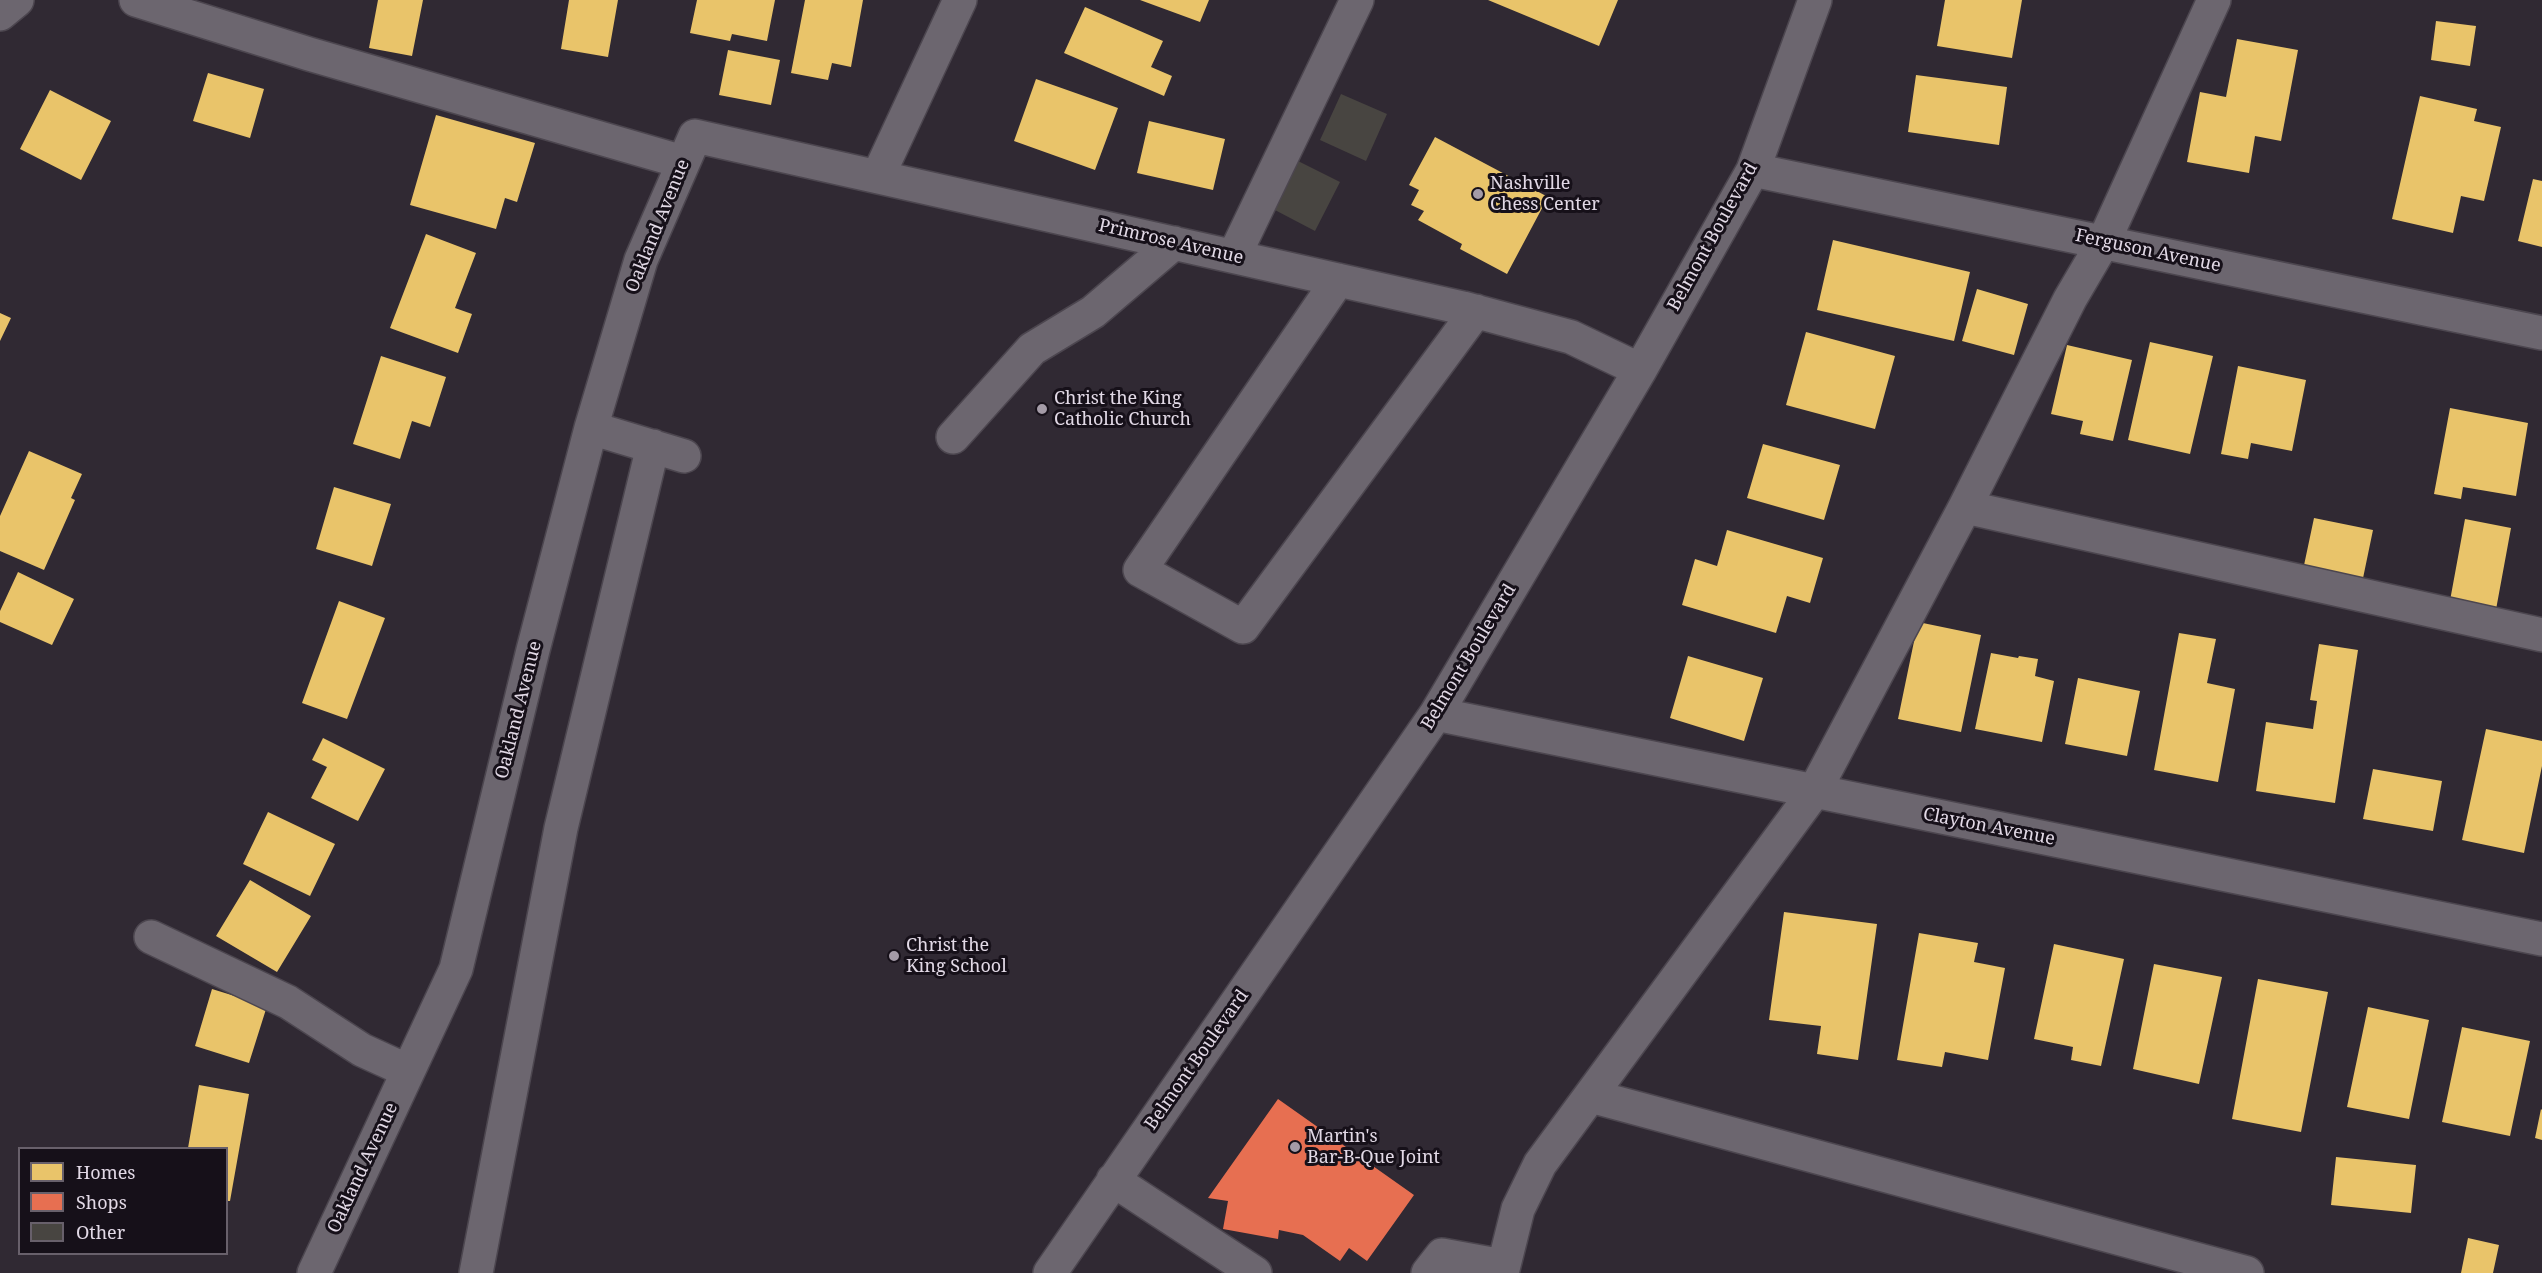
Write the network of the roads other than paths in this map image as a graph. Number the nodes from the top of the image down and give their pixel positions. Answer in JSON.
{"nodes":[{"id":1,"x":17,"y":0,"type":"edge"},
{"id":2,"x":136,"y":0,"type":"edge"},
{"id":3,"x":960,"y":0,"type":"edge"},
{"id":4,"x":1357,"y":0,"type":"edge"},
{"id":5,"x":1815,"y":0,"type":"edge"},
{"id":6,"x":2214,"y":0,"type":"edge"},
{"id":7,"x":0,"y":14,"type":"edge"},
{"id":8,"x":689,"y":149,"type":"junction"},
{"id":9,"x":1753,"y":170,"type":"junction"},
{"id":10,"x":878,"y":176,"type":"junction"},
{"id":11,"x":2104,"y":242,"type":"junction"},
{"id":12,"x":1174,"y":243,"type":"junction"},
{"id":13,"x":1234,"y":256,"type":"junction"},
{"id":14,"x":1338,"y":280,"type":"junction"},
{"id":15,"x":1476,"y":311,"type":"junction"},
{"id":16,"x":2542,"y":333,"type":"edge"},
{"id":17,"x":1640,"y":370,"type":"junction"},
{"id":18,"x":591,"y":428,"type":"junction"},
{"id":19,"x":953,"y":437,"type":"dead end"},
{"id":20,"x":653,"y":446,"type":"junction"},
{"id":21,"x":684,"y":456,"type":"dead end"},
{"id":22,"x":1965,"y":507,"type":"junction"},
{"id":23,"x":2542,"y":636,"type":"edge"},
{"id":24,"x":1436,"y":714,"type":"junction"},
{"id":25,"x":1814,"y":792,"type":"junction"},
{"id":26,"x":151,"y":938,"type":"dead end"},
{"id":27,"x":2542,"y":939,"type":"edge"},
{"id":28,"x":408,"y":1071,"type":"junction"},
{"id":29,"x":1591,"y":1096,"type":"junction"},
{"id":30,"x":1113,"y":1180,"type":"junction"},
{"id":31,"x":1503,"y":1270,"type":"edge"},
{"id":32,"x":314,"y":1273,"type":"edge"},
{"id":33,"x":476,"y":1273,"type":"edge"},
{"id":34,"x":1050,"y":1273,"type":"edge"},
{"id":35,"x":1254,"y":1273,"type":"edge"},
{"id":36,"x":1428,"y":1273,"type":"edge"},
{"id":37,"x":2247,"y":1273,"type":"edge"}],
"edges":[{"from":1,"to":7,"type":"street"},
{"from":2,"to":8,"type":"street","name":"Primrose Avenue"},
{"from":3,"to":10,"type":"street"},
{"from":4,"to":13,"type":"street"},
{"from":5,"to":9,"type":"street","name":"Belmont Boulevard"},
{"from":6,"to":11,"type":"street"},
{"from":8,"to":10,"type":"street","name":"Primrose Avenue"},
{"from":8,"to":18,"type":"street","name":"Oakland Avenue"},
{"from":9,"to":11,"type":"street","name":"Ferguson Avenue"},
{"from":9,"to":17,"type":"street","name":"Belmont Boulevard"},
{"from":10,"to":12,"type":"street","name":"Primrose Avenue"},
{"from":11,"to":16,"type":"street","name":"Ferguson Avenue"},
{"from":11,"to":22,"type":"street"},
{"from":12,"to":13,"type":"street","name":"Primrose Avenue"},
{"from":12,"to":19,"type":"street"},
{"from":13,"to":14,"type":"street","name":"Primrose Avenue"},
{"from":14,"to":15,"type":"street","name":"Primrose Avenue"},
{"from":14,"to":15,"type":"street"},
{"from":15,"to":17,"type":"street","name":"Primrose Avenue"},
{"from":17,"to":24,"type":"street","name":"Belmont Boulevard"},
{"from":18,"to":20,"type":"street"},
{"from":18,"to":28,"type":"street","name":"Oakland Avenue"},
{"from":20,"to":21,"type":"street"},
{"from":20,"to":33,"type":"street"},
{"from":22,"to":23,"type":"street"},
{"from":22,"to":25,"type":"street"},
{"from":24,"to":25,"type":"street","name":"Clayton Avenue"},
{"from":24,"to":30,"type":"street","name":"Belmont Boulevard"},
{"from":25,"to":27,"type":"street","name":"Clayton Avenue"},
{"from":25,"to":29,"type":"street"},
{"from":26,"to":28,"type":"street"},
{"from":28,"to":32,"type":"street","name":"Oakland Avenue"},
{"from":29,"to":31,"type":"street"},
{"from":29,"to":37,"type":"street"},
{"from":30,"to":34,"type":"street","name":"Belmont Boulevard"},
{"from":30,"to":35,"type":"street"},
{"from":31,"to":36,"type":"street"}]}
